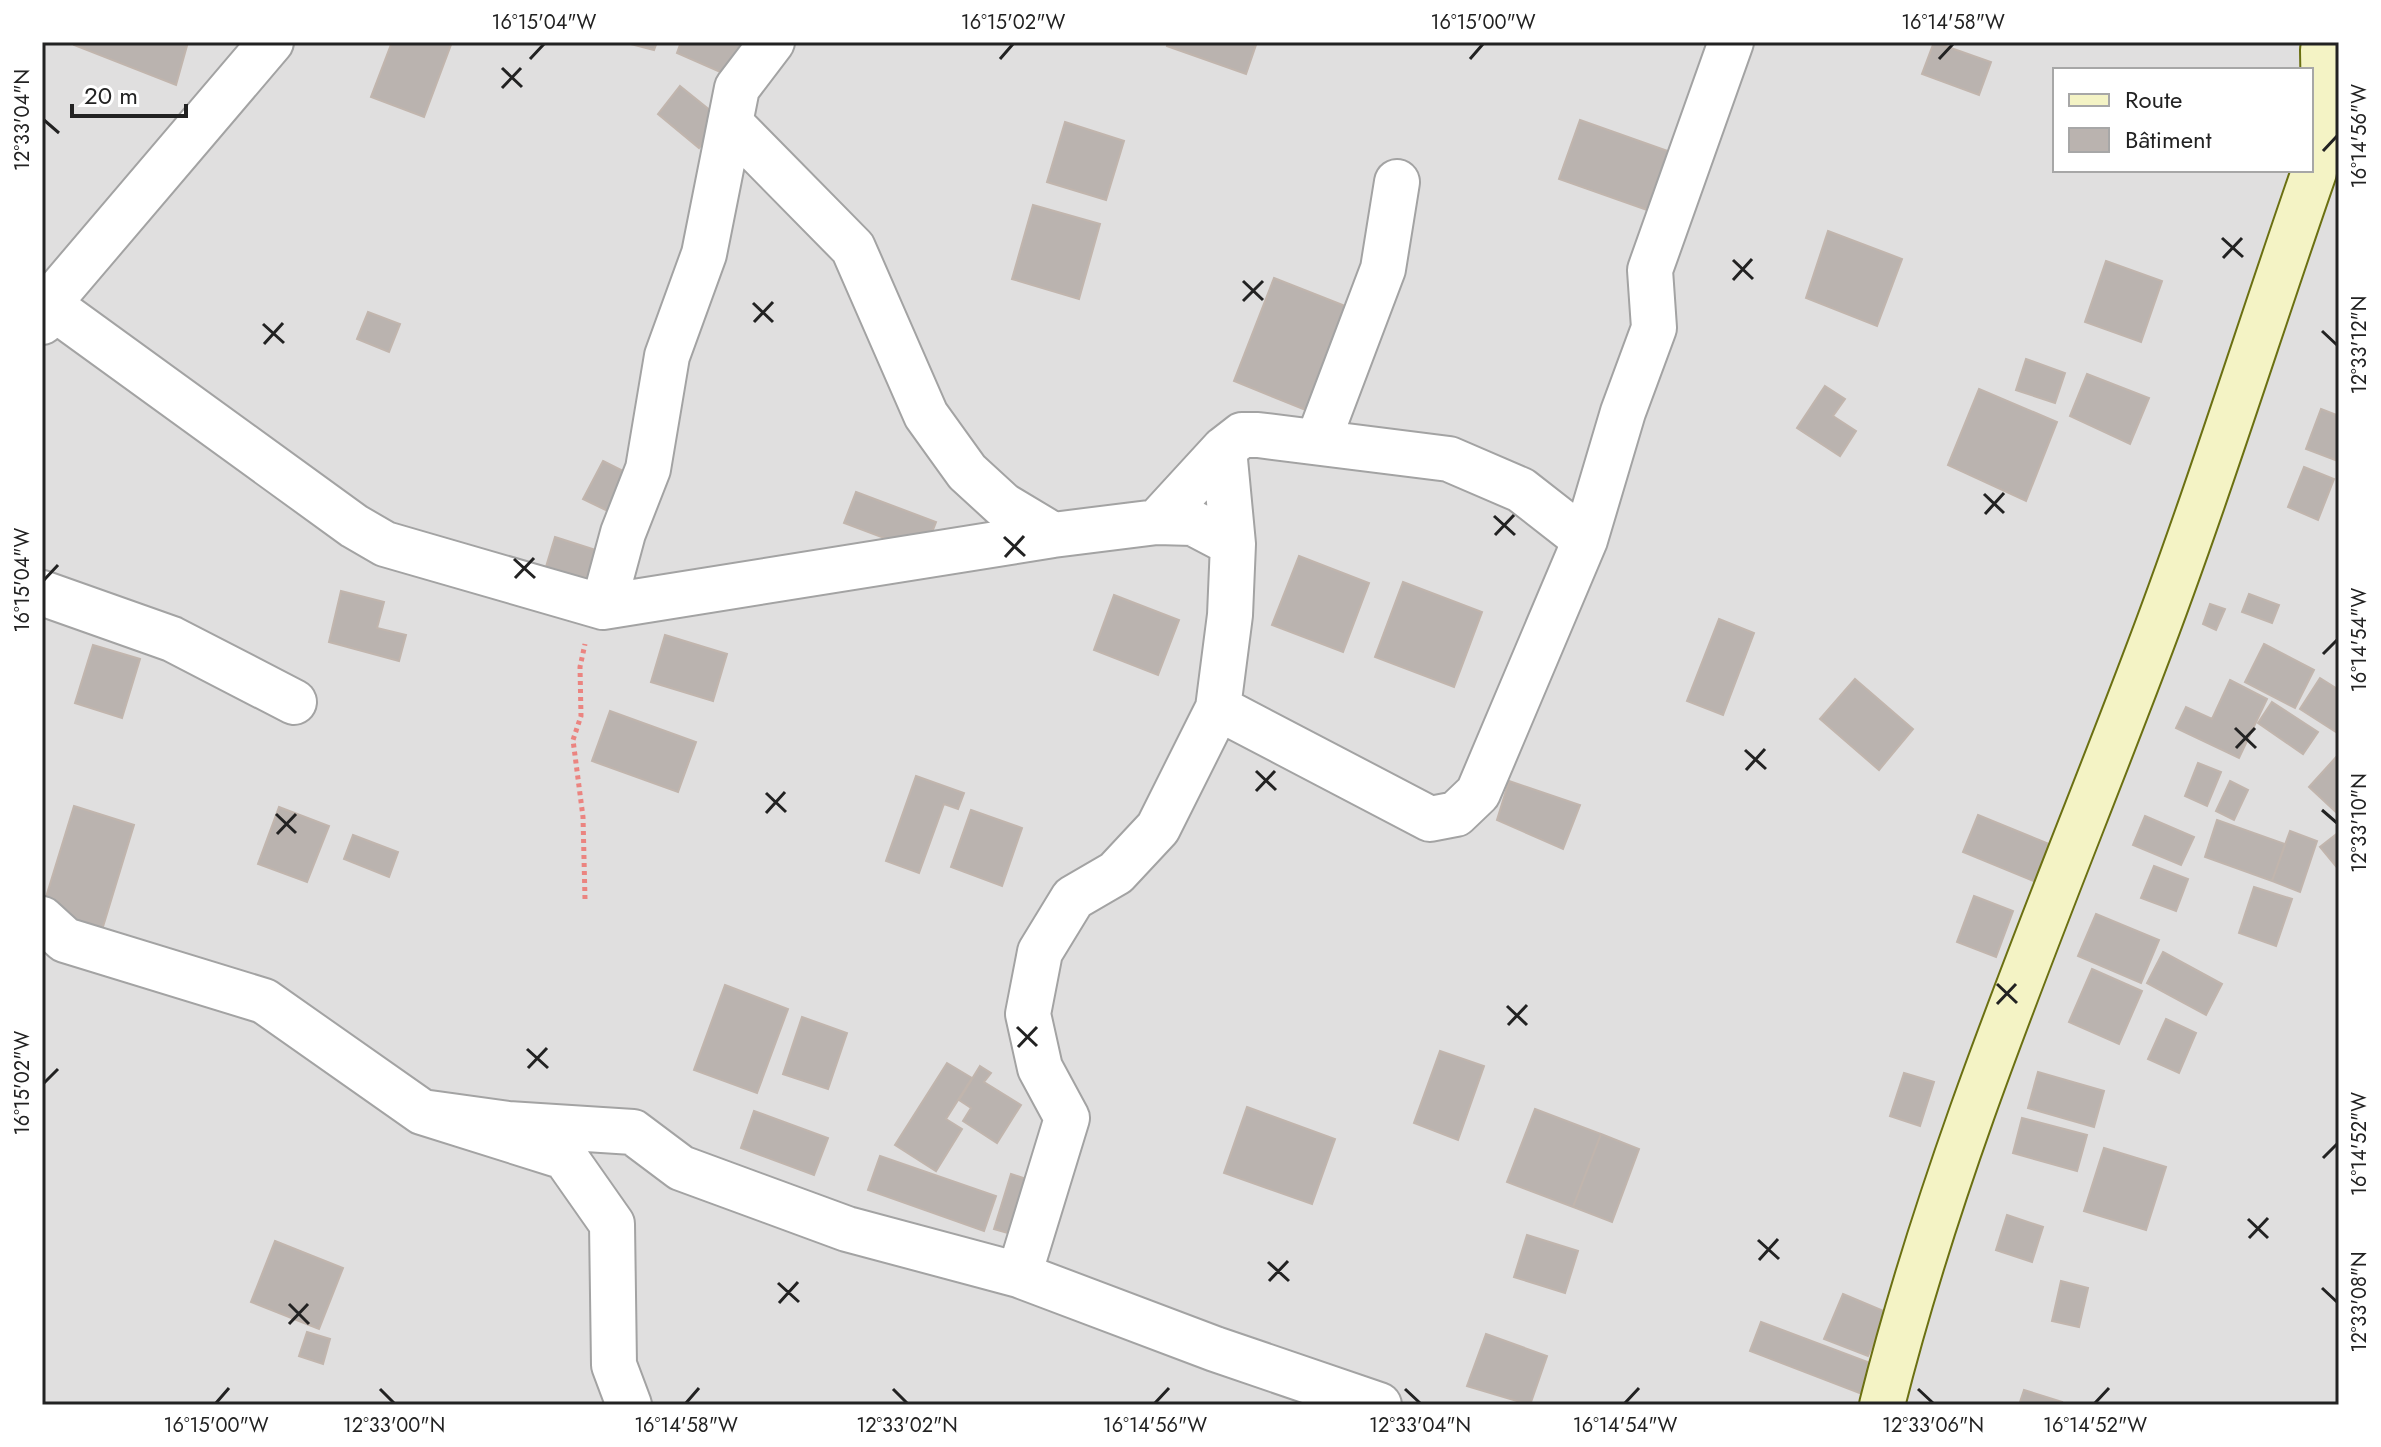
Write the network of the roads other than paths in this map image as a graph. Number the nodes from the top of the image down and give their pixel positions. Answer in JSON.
{"nodes":[{"id":1,"x":271,"y":42,"type":"edge"},
{"id":2,"x":772,"y":42,"type":"edge"},
{"id":3,"x":1731,"y":42,"type":"edge"},
{"id":4,"x":2322,"y":48,"type":"edge"},
{"id":5,"x":730,"y":123,"type":"junction"},
{"id":6,"x":2339,"y":130,"type":"edge"},
{"id":7,"x":2314,"y":172,"type":"junction"},
{"id":8,"x":1397,"y":182,"type":"dead end"},
{"id":9,"x":45,"y":313,"type":"edge"},
{"id":10,"x":1318,"y":441,"type":"junction"},
{"id":11,"x":1224,"y":449,"type":"junction"},
{"id":12,"x":1157,"y":522,"type":"junction"},
{"id":13,"x":1053,"y":535,"type":"junction"},
{"id":14,"x":1585,"y":540,"type":"junction"},
{"id":15,"x":1233,"y":544,"type":"junction"},
{"id":16,"x":42,"y":593,"type":"edge"},
{"id":17,"x":603,"y":607,"type":"junction"},
{"id":18,"x":294,"y":702,"type":"dead end"},
{"id":19,"x":1218,"y":708,"type":"junction"},
{"id":20,"x":42,"y":919,"type":"edge"},
{"id":21,"x":422,"y":1112,"type":"junction"},
{"id":22,"x":1019,"y":1275,"type":"junction"},
{"id":23,"x":629,"y":1405,"type":"edge"},
{"id":24,"x":1379,"y":1405,"type":"edge"},
{"id":25,"x":1882,"y":1405,"type":"edge"}],
"edges":[{"from":1,"to":9,"type":"street"},
{"from":2,"to":5,"type":"street"},
{"from":3,"to":14,"type":"street"},
{"from":4,"to":7,"type":"street"},
{"from":5,"to":13,"type":"street"},
{"from":5,"to":17,"type":"street"},
{"from":6,"to":7,"type":"street"},
{"from":7,"to":25,"type":"street"},
{"from":8,"to":10,"type":"street"},
{"from":9,"to":17,"type":"street"},
{"from":10,"to":11,"type":"street"},
{"from":10,"to":14,"type":"street"},
{"from":11,"to":12,"type":"street"},
{"from":11,"to":15,"type":"street"},
{"from":12,"to":13,"type":"street"},
{"from":12,"to":15,"type":"street"},
{"from":13,"to":17,"type":"street"},
{"from":14,"to":19,"type":"street"},
{"from":15,"to":19,"type":"street"},
{"from":16,"to":18,"type":"street"},
{"from":19,"to":22,"type":"street"},
{"from":20,"to":21,"type":"street"},
{"from":21,"to":22,"type":"street"},
{"from":21,"to":23,"type":"street"},
{"from":22,"to":24,"type":"street"}]}
